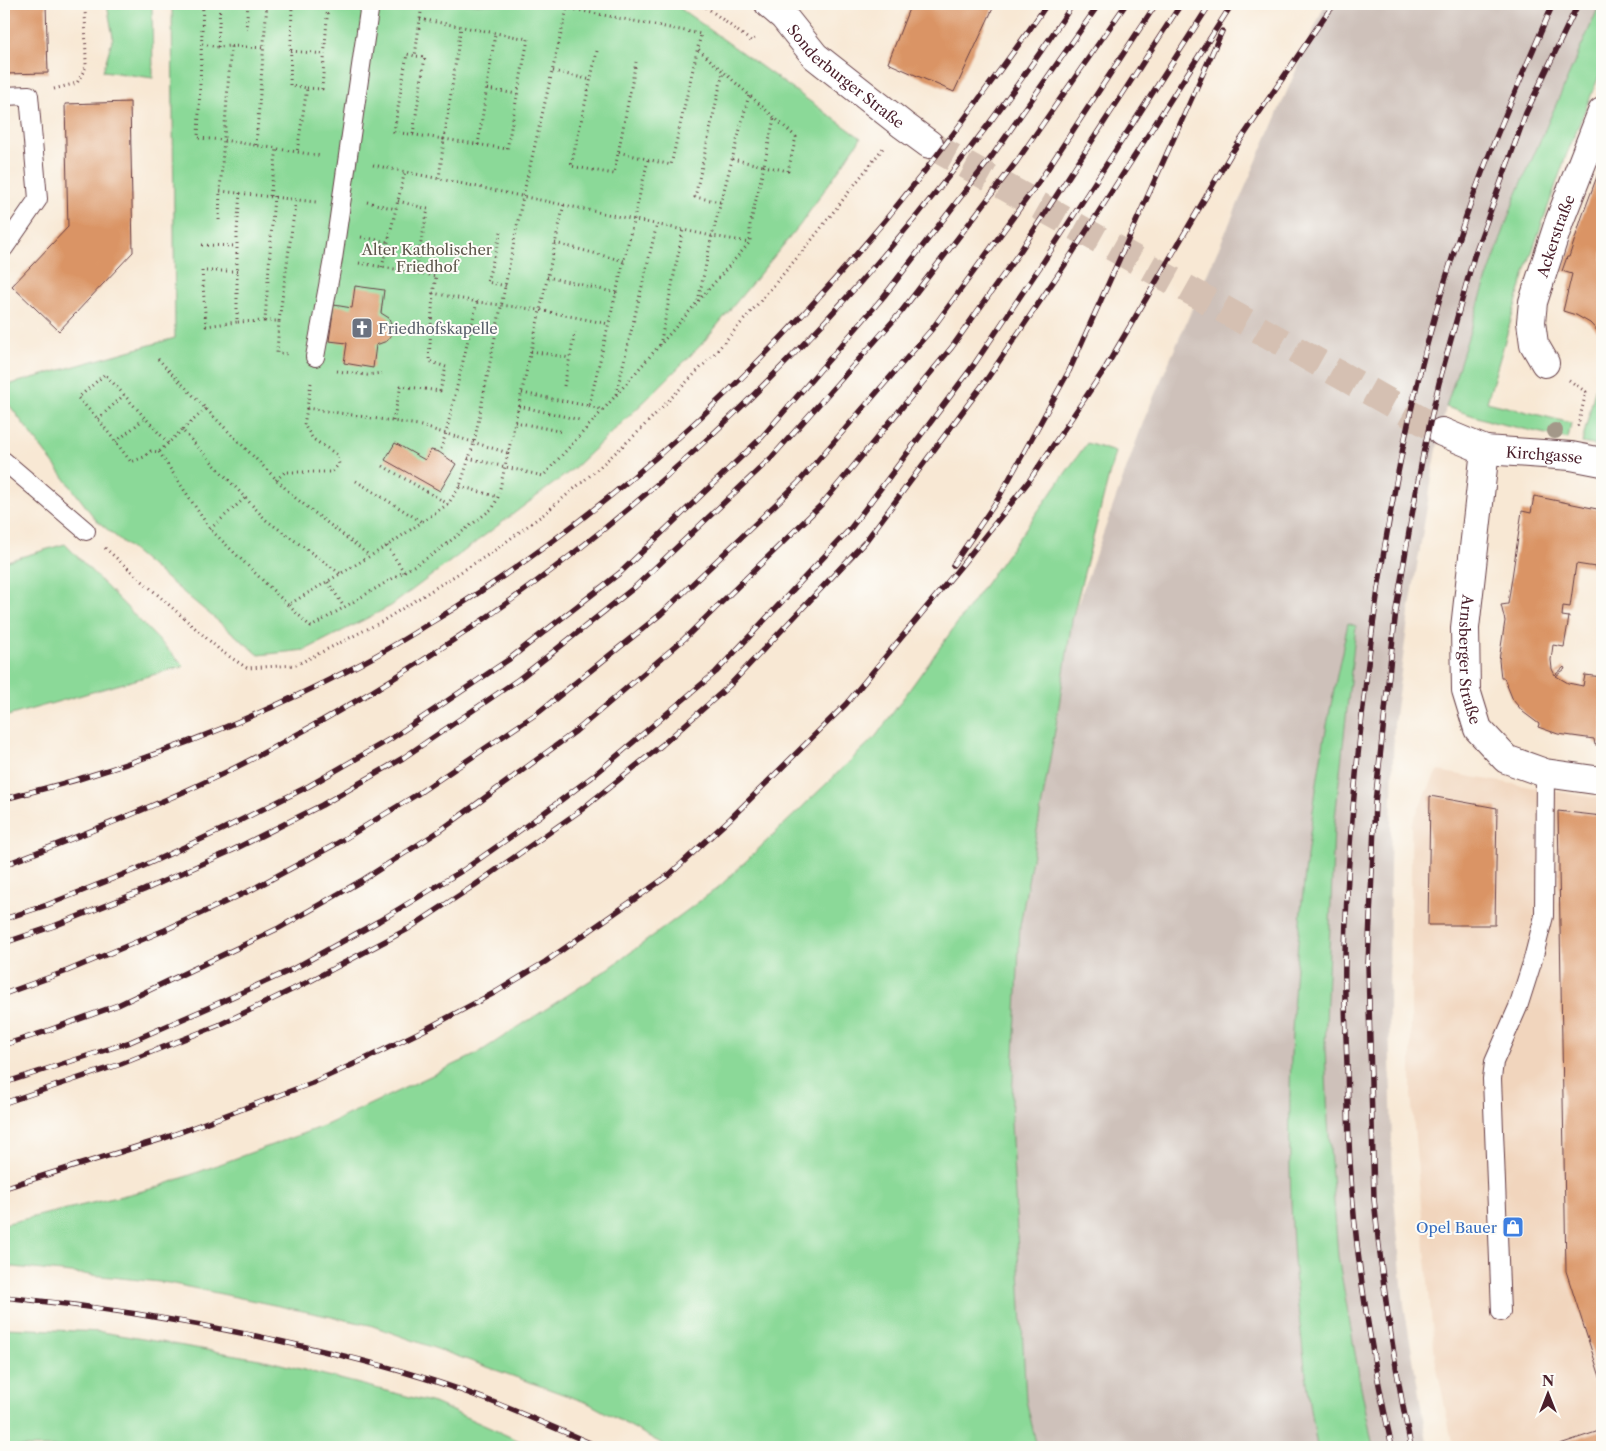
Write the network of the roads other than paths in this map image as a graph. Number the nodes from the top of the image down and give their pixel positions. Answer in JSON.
{"nodes":[{"id":1,"x":370,"y":4,"type":"edge"},
{"id":2,"x":782,"y":8,"type":"edge"},
{"id":3,"x":4,"y":96,"type":"edge"},
{"id":4,"x":1602,"y":112,"type":"edge"},
{"id":5,"x":929,"y":144,"type":"tunnel mouth"},
{"id":6,"x":4,"y":248,"type":"edge"},
{"id":7,"x":314,"y":362,"type":"road end"},
{"id":8,"x":1545,"y":363,"type":"road end"},
{"id":9,"x":1442,"y":432,"type":"tunnel mouth"},
{"id":10,"x":1485,"y":450,"type":"junction"},
{"id":11,"x":4,"y":461,"type":"edge"},
{"id":12,"x":1602,"y":462,"type":"edge"},
{"id":13,"x":86,"y":531,"type":"road end"},
{"id":14,"x":1545,"y":773,"type":"junction"},
{"id":15,"x":1602,"y":781,"type":"edge"},
{"id":16,"x":1501,"y":1312,"type":"dead end"}],
"edges":[{"from":1,"to":7,"type":"lane"},
{"from":2,"to":5,"type":"street","name":"Sonderburger Straße"},
{"from":3,"to":6,"type":"lane"},
{"from":4,"to":8,"type":"street","name":"Ackerstraße"},
{"from":9,"to":10,"type":"street"},
{"from":10,"to":12,"type":"street","name":"Kirchgasse"},
{"from":10,"to":14,"type":"street","name":"Arnsberger Straße"},
{"from":11,"to":13,"type":"lane"},
{"from":14,"to":15,"type":"street","name":"Arnsberger Straße"},
{"from":14,"to":16,"type":"lane"}]}
